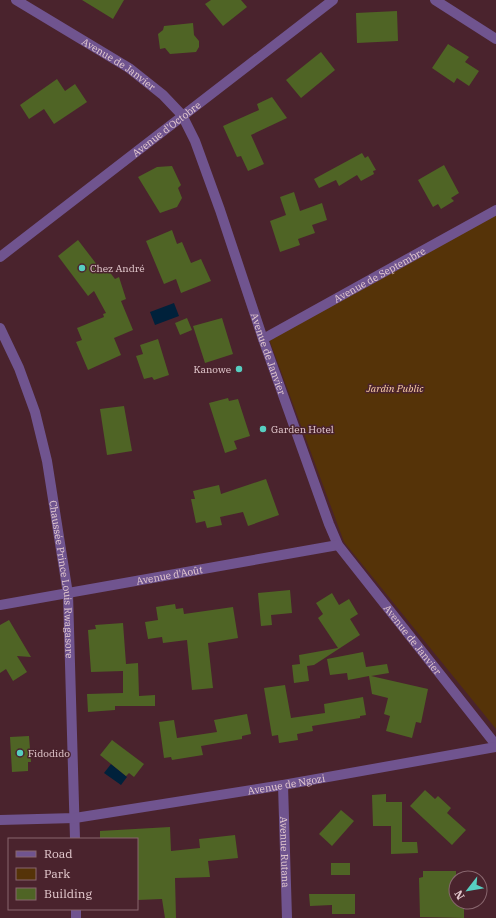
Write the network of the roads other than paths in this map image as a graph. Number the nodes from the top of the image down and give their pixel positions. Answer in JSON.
{"nodes":[{"id":1,"x":16,"y":0,"type":"edge"},
{"id":2,"x":333,"y":0,"type":"edge"},
{"id":3,"x":435,"y":0,"type":"edge"},
{"id":4,"x":496,"y":39,"type":"edge"},
{"id":5,"x":182,"y":115,"type":"junction"},
{"id":6,"x":496,"y":210,"type":"edge"},
{"id":7,"x":0,"y":257,"type":"edge"},
{"id":8,"x":0,"y":328,"type":"edge"},
{"id":9,"x":263,"y":339,"type":"junction"},
{"id":10,"x":338,"y":545,"type":"junction"},
{"id":11,"x":68,"y":594,"type":"junction"},
{"id":12,"x":0,"y":605,"type":"edge"},
{"id":13,"x":496,"y":746,"type":"edge"},
{"id":14,"x":283,"y":785,"type":"junction"},
{"id":15,"x":75,"y":818,"type":"junction"},
{"id":16,"x":0,"y":820,"type":"edge"},
{"id":17,"x":76,"y":838,"type":"edge"},
{"id":18,"x":287,"y":918,"type":"edge"}],
"edges":[{"from":1,"to":5,"type":"street","name":"Avenue de Janvier"},
{"from":2,"to":5,"type":"street","name":"Avenue d'Octobre"},
{"from":3,"to":4,"type":"street"},
{"from":5,"to":7,"type":"street","name":"Avenue d'Octobre"},
{"from":5,"to":9,"type":"street","name":"Avenue de Janvier"},
{"from":6,"to":9,"type":"street","name":"Avenue de Septembre"},
{"from":8,"to":11,"type":"street","name":"Chaussée Prince Louis Rwagasore"},
{"from":9,"to":10,"type":"street","name":"Avenue de Janvier"},
{"from":10,"to":11,"type":"street","name":"Avenue d'Août"},
{"from":10,"to":13,"type":"street","name":"Avenue de Janvier"},
{"from":11,"to":12,"type":"street","name":"Avenue d'Août"},
{"from":11,"to":15,"type":"street","name":"Chaussée Prince Louis Rwagasore"},
{"from":13,"to":14,"type":"street","name":"Avenue de Ngozi"},
{"from":14,"to":15,"type":"street","name":"Avenue de Ngozi"},
{"from":14,"to":18,"type":"street","name":"Avenue Rutana"},
{"from":15,"to":16,"type":"street","name":"Avenue de Ngozi"},
{"from":15,"to":17,"type":"street","name":"Chaussée Prince Louis Rwagasore"}]}
